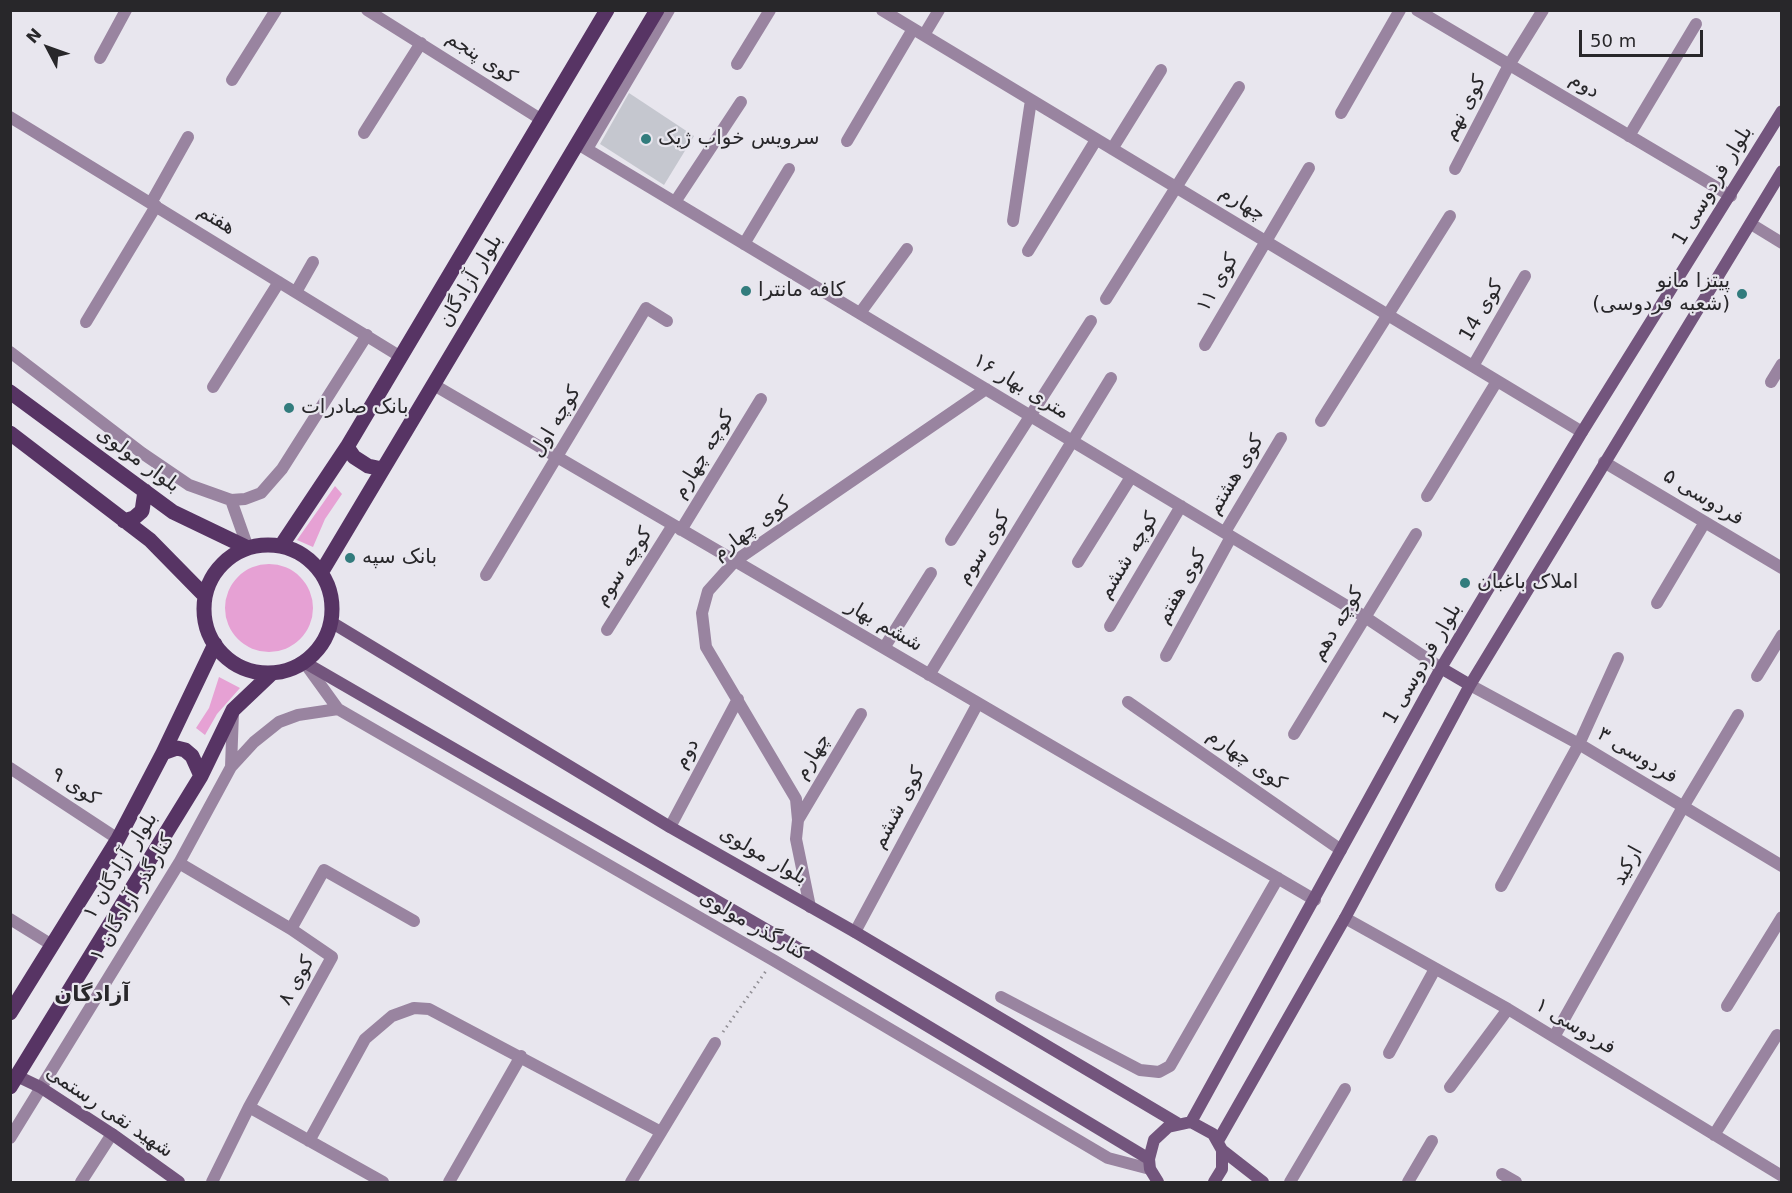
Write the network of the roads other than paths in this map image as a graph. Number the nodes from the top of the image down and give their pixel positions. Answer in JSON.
{"nodes":[{"id":1,"x":126,"y":10,"type":"edge"},
{"id":2,"x":276,"y":10,"type":"edge"},
{"id":3,"x":367,"y":10,"type":"edge"},
{"id":4,"x":607,"y":10,"type":"edge"},
{"id":5,"x":657,"y":10,"type":"edge"},
{"id":6,"x":669,"y":10,"type":"edge"},
{"id":7,"x":770,"y":10,"type":"edge"},
{"id":8,"x":882,"y":10,"type":"edge"},
{"id":9,"x":939,"y":10,"type":"edge"},
{"id":10,"x":1400,"y":10,"type":"edge"},
{"id":11,"x":1417,"y":10,"type":"edge"},
{"id":12,"x":1543,"y":10,"type":"edge"},
{"id":13,"x":382,"y":14,"type":"edge"},
{"id":14,"x":1696,"y":24,"type":"dead end"},
{"id":15,"x":918,"y":32,"type":"junction"},
{"id":16,"x":421,"y":43,"type":"junction"},
{"id":17,"x":100,"y":58,"type":"dead end"},
{"id":18,"x":737,"y":64,"type":"dead end"},
{"id":19,"x":1509,"y":65,"type":"junction"},
{"id":20,"x":1161,"y":70,"type":"dead end"},
{"id":21,"x":232,"y":80,"type":"dead end"},
{"id":22,"x":1239,"y":87,"type":"dead end"},
{"id":23,"x":1031,"y":100,"type":"junction"},
{"id":24,"x":741,"y":102,"type":"dead end"},
{"id":25,"x":1782,"y":111,"type":"edge"},
{"id":26,"x":1341,"y":113,"type":"dead end"},
{"id":27,"x":10,"y":117,"type":"edge"},
{"id":28,"x":542,"y":120,"type":"junction"},
{"id":29,"x":364,"y":133,"type":"dead end"},
{"id":30,"x":1629,"y":135,"type":"junction"},
{"id":31,"x":188,"y":137,"type":"dead end"},
{"id":32,"x":1096,"y":140,"type":"junction"},
{"id":33,"x":848,"y":141,"type":"dead end"},
{"id":34,"x":582,"y":146,"type":"junction"},
{"id":35,"x":1112,"y":149,"type":"junction"},
{"id":36,"x":1309,"y":168,"type":"dead end"},
{"id":37,"x":789,"y":169,"type":"dead end"},
{"id":38,"x":1455,"y":169,"type":"dead end"},
{"id":39,"x":1782,"y":171,"type":"edge"},
{"id":40,"x":1176,"y":187,"type":"junction"},
{"id":41,"x":1731,"y":196,"type":"junction"},
{"id":42,"x":675,"y":202,"type":"junction"},
{"id":43,"x":153,"y":204,"type":"junction"},
{"id":44,"x":1450,"y":216,"type":"dead end"},
{"id":45,"x":1013,"y":221,"type":"dead end"},
{"id":46,"x":1751,"y":224,"type":"junction"},
{"id":47,"x":1265,"y":241,"type":"junction"},
{"id":48,"x":1782,"y":243,"type":"edge"},
{"id":49,"x":744,"y":244,"type":"junction"},
{"id":50,"x":907,"y":249,"type":"dead end"},
{"id":51,"x":1028,"y":251,"type":"dead end"},
{"id":52,"x":312,"y":262,"type":"dead end"},
{"id":53,"x":1525,"y":276,"type":"dead end"},
{"id":54,"x":279,"y":282,"type":"junction"},
{"id":55,"x":296,"y":292,"type":"junction"},
{"id":56,"x":1106,"y":299,"type":"dead end"},
{"id":57,"x":860,"y":313,"type":"junction"},
{"id":58,"x":1388,"y":315,"type":"junction"},
{"id":59,"x":667,"y":321,"type":"dead end"},
{"id":60,"x":1091,"y":321,"type":"dead end"},
{"id":61,"x":86,"y":322,"type":"dead end"},
{"id":62,"x":367,"y":335,"type":"junction"},
{"id":63,"x":1205,"y":345,"type":"dead end"},
{"id":64,"x":10,"y":352,"type":"edge"},
{"id":65,"x":402,"y":357,"type":"junction"},
{"id":66,"x":1782,"y":364,"type":"edge"},
{"id":67,"x":1473,"y":366,"type":"junction"},
{"id":68,"x":1112,"y":378,"type":"dead end"},
{"id":69,"x":1497,"y":381,"type":"junction"},
{"id":70,"x":1771,"y":382,"type":"dead end"},
{"id":71,"x":434,"y":386,"type":"junction"},
{"id":72,"x":213,"y":387,"type":"dead end"},
{"id":73,"x":986,"y":389,"type":"junction"},
{"id":74,"x":10,"y":393,"type":"edge"},
{"id":75,"x":761,"y":399,"type":"dead end"},
{"id":76,"x":1033,"y":416,"type":"junction"},
{"id":77,"x":1321,"y":421,"type":"dead end"},
{"id":78,"x":1582,"y":432,"type":"junction"},
{"id":79,"x":10,"y":433,"type":"edge"},
{"id":80,"x":1281,"y":438,"type":"dead end"},
{"id":81,"x":1073,"y":441,"type":"junction"},
{"id":82,"x":347,"y":447,"type":"junction"},
{"id":83,"x":558,"y":458,"type":"junction"},
{"id":84,"x":1604,"y":462,"type":"junction"},
{"id":85,"x":382,"y":469,"type":"junction"},
{"id":86,"x":1131,"y":477,"type":"junction"},
{"id":87,"x":145,"y":491,"type":"junction"},
{"id":88,"x":1427,"y":495,"type":"dead end"},
{"id":89,"x":231,"y":500,"type":"junction"},
{"id":90,"x":1181,"y":507,"type":"junction"},
{"id":91,"x":124,"y":521,"type":"junction"},
{"id":92,"x":1705,"y":522,"type":"junction"},
{"id":93,"x":677,"y":528,"type":"junction"},
{"id":94,"x":1416,"y":534,"type":"dead end"},
{"id":95,"x":1228,"y":535,"type":"junction"},
{"id":96,"x":951,"y":540,"type":"dead end"},
{"id":97,"x":281,"y":546,"type":"junction"},
{"id":98,"x":248,"y":548,"type":"junction"},
{"id":99,"x":735,"y":561,"type":"junction"},
{"id":100,"x":1078,"y":562,"type":"dead end"},
{"id":101,"x":1782,"y":568,"type":"edge"},
{"id":102,"x":321,"y":573,"type":"junction"},
{"id":103,"x":931,"y":573,"type":"dead end"},
{"id":104,"x":486,"y":575,"type":"dead end"},
{"id":105,"x":205,"y":596,"type":"junction"},
{"id":106,"x":1657,"y":603,"type":"dead end"},
{"id":107,"x":1365,"y":617,"type":"junction"},
{"id":108,"x":331,"y":621,"type":"junction"},
{"id":109,"x":1110,"y":626,"type":"dead end"},
{"id":110,"x":607,"y":630,"type":"dead end"},
{"id":111,"x":1782,"y":635,"type":"edge"},
{"id":112,"x":215,"y":644,"type":"junction"},
{"id":113,"x":884,"y":648,"type":"junction"},
{"id":114,"x":1167,"y":656,"type":"dead end"},
{"id":115,"x":1618,"y":658,"type":"dead end"},
{"id":116,"x":304,"y":662,"type":"junction"},
{"id":117,"x":1441,"y":668,"type":"junction"},
{"id":118,"x":272,"y":673,"type":"junction"},
{"id":119,"x":929,"y":675,"type":"junction"},
{"id":120,"x":1757,"y":676,"type":"dead end"},
{"id":121,"x":1470,"y":685,"type":"junction"},
{"id":122,"x":738,"y":699,"type":"junction"},
{"id":123,"x":1128,"y":702,"type":"dead end"},
{"id":124,"x":978,"y":703,"type":"junction"},
{"id":125,"x":338,"y":709,"type":"junction"},
{"id":126,"x":234,"y":710,"type":"junction"},
{"id":127,"x":861,"y":714,"type":"dead end"},
{"id":128,"x":1738,"y":715,"type":"dead end"},
{"id":129,"x":1294,"y":734,"type":"dead end"},
{"id":130,"x":1579,"y":744,"type":"junction"},
{"id":131,"x":164,"y":753,"type":"junction"},
{"id":132,"x":231,"y":767,"type":"junction"},
{"id":133,"x":10,"y":768,"type":"edge"},
{"id":134,"x":201,"y":776,"type":"junction"},
{"id":135,"x":1683,"y":807,"type":"junction"},
{"id":136,"x":798,"y":820,"type":"junction"},
{"id":137,"x":670,"y":827,"type":"junction"},
{"id":138,"x":118,"y":838,"type":"junction"},
{"id":139,"x":1341,"y":850,"type":"junction"},
{"id":140,"x":179,"y":863,"type":"junction"},
{"id":141,"x":1782,"y":866,"type":"edge"},
{"id":142,"x":1278,"y":878,"type":"junction"},
{"id":143,"x":1501,"y":886,"type":"dead end"},
{"id":144,"x":1315,"y":900,"type":"junction"},
{"id":145,"x":810,"y":907,"type":"junction"},
{"id":146,"x":1782,"y":917,"type":"edge"},
{"id":147,"x":1344,"y":918,"type":"junction"},
{"id":148,"x":10,"y":919,"type":"edge"},
{"id":149,"x":414,"y":921,"type":"dead end"},
{"id":150,"x":291,"y":929,"type":"junction"},
{"id":151,"x":855,"y":932,"type":"junction"},
{"id":152,"x":52,"y":945,"type":"junction"},
{"id":153,"x":1435,"y":969,"type":"junction"},
{"id":154,"x":1000,"y":997,"type":"dead end"},
{"id":155,"x":1727,"y":1006,"type":"dead end"},
{"id":156,"x":1508,"y":1009,"type":"junction"},
{"id":157,"x":10,"y":1013,"type":"edge"},
{"id":158,"x":1777,"y":1035,"type":"dead end"},
{"id":159,"x":1554,"y":1037,"type":"junction"},
{"id":160,"x":715,"y":1043,"type":"road end"},
{"id":161,"x":1389,"y":1053,"type":"dead end"},
{"id":162,"x":521,"y":1056,"type":"junction"},
{"id":163,"x":14,"y":1081,"type":"edge"},
{"id":164,"x":1450,"y":1087,"type":"dead end"},
{"id":165,"x":40,"y":1088,"type":"junction"},
{"id":166,"x":1345,"y":1089,"type":"dead end"},
{"id":167,"x":249,"y":1107,"type":"junction"},
{"id":168,"x":1191,"y":1122,"type":"junction"},
{"id":169,"x":1177,"y":1123,"type":"junction"},
{"id":170,"x":661,"y":1132,"type":"junction"},
{"id":171,"x":112,"y":1134,"type":"junction"},
{"id":172,"x":1714,"y":1135,"type":"junction"},
{"id":173,"x":10,"y":1138,"type":"edge"},
{"id":174,"x":309,"y":1141,"type":"junction"},
{"id":175,"x":1432,"y":1141,"type":"dead end"},
{"id":176,"x":1220,"y":1145,"type":"junction"},
{"id":177,"x":1152,"y":1174,"type":"edge"},
{"id":178,"x":1502,"y":1174,"type":"dead end"},
{"id":179,"x":1782,"y":1176,"type":"edge"},
{"id":180,"x":81,"y":1182,"type":"edge"},
{"id":181,"x":179,"y":1182,"type":"edge"},
{"id":182,"x":212,"y":1182,"type":"edge"},
{"id":183,"x":383,"y":1182,"type":"edge"},
{"id":184,"x":449,"y":1182,"type":"edge"},
{"id":185,"x":631,"y":1182,"type":"edge"},
{"id":186,"x":1214,"y":1182,"type":"edge"},
{"id":187,"x":1263,"y":1182,"type":"edge"},
{"id":188,"x":1290,"y":1182,"type":"edge"},
{"id":189,"x":1408,"y":1182,"type":"edge"},
{"id":190,"x":1515,"y":1182,"type":"edge"}],
"edges":[{"from":1,"to":17,"type":"street"},
{"from":2,"to":21,"type":"street"},
{"from":3,"to":13,"type":"street","name":"کوی پنجم"},
{"from":4,"to":28,"type":"main road","name":"بلوار آزادگان"},
{"from":5,"to":34,"type":"main road","name":"بلوار آزادگان"},
{"from":6,"to":34,"type":"street"},
{"from":7,"to":18,"type":"street"},
{"from":8,"to":15,"type":"street","name":"چهارم"},
{"from":9,"to":15,"type":"street"},
{"from":10,"to":26,"type":"street"},
{"from":11,"to":19,"type":"street","name":"دوم"},
{"from":12,"to":19,"type":"street","name":"کوی نهم"},
{"from":13,"to":16,"type":"street","name":"کوی پنجم"},
{"from":14,"to":30,"type":"street"},
{"from":15,"to":23,"type":"street","name":"چهارم"},
{"from":15,"to":33,"type":"street"},
{"from":16,"to":28,"type":"street","name":"کوی پنجم"},
{"from":16,"to":29,"type":"street"},
{"from":19,"to":30,"type":"street","name":"دوم"},
{"from":19,"to":38,"type":"street","name":"کوی نهم"},
{"from":20,"to":35,"type":"street"},
{"from":22,"to":40,"type":"street"},
{"from":23,"to":32,"type":"street","name":"چهارم"},
{"from":23,"to":45,"type":"street"},
{"from":24,"to":42,"type":"street"},
{"from":25,"to":41,"type":"main road","name":"بلوار فردوسی 1"},
{"from":27,"to":43,"type":"street","name":"هفتم"},
{"from":28,"to":65,"type":"main road","name":"بلوار آزادگان"},
{"from":30,"to":41,"type":"street","name":"دوم"},
{"from":31,"to":43,"type":"street"},
{"from":32,"to":35,"type":"street","name":"چهارم"},
{"from":32,"to":51,"type":"street"},
{"from":34,"to":42,"type":"street","name":"۱۶ متری بهار"},
{"from":34,"to":71,"type":"main road","name":"بلوار آزادگان"},
{"from":35,"to":40,"type":"street","name":"چهارم"},
{"from":36,"to":47,"type":"street","name":"کوی ۱۱"},
{"from":37,"to":49,"type":"street"},
{"from":39,"to":46,"type":"main road"},
{"from":40,"to":47,"type":"street","name":"چهارم"},
{"from":40,"to":56,"type":"street"},
{"from":41,"to":78,"type":"main road","name":"بلوار فردوسی 1"},
{"from":42,"to":49,"type":"street","name":"۱۶ متری بهار"},
{"from":43,"to":54,"type":"street","name":"هفتم"},
{"from":43,"to":61,"type":"street"},
{"from":44,"to":58,"type":"street"},
{"from":46,"to":48,"type":"street"},
{"from":46,"to":84,"type":"main road"},
{"from":47,"to":58,"type":"street","name":"چهارم"},
{"from":47,"to":63,"type":"street","name":"کوی ۱۱"},
{"from":49,"to":57,"type":"street","name":"۱۶ متری بهار"},
{"from":50,"to":57,"type":"street"},
{"from":52,"to":55,"type":"street"},
{"from":53,"to":67,"type":"street","name":"کوی 14"},
{"from":54,"to":55,"type":"street","name":"هفتم"},
{"from":54,"to":72,"type":"street"},
{"from":55,"to":62,"type":"street","name":"هفتم"},
{"from":57,"to":73,"type":"street","name":"۱۶ متری بهار"},
{"from":58,"to":67,"type":"street","name":"چهارم"},
{"from":58,"to":77,"type":"street"},
{"from":59,"to":83,"type":"street","name":"کوچه اول"},
{"from":60,"to":76,"type":"street"},
{"from":62,"to":65,"type":"street","name":"هفتم"},
{"from":62,"to":89,"type":"street"},
{"from":64,"to":89,"type":"street"},
{"from":65,"to":82,"type":"main road","name":"بلوار آزادگان"},
{"from":66,"to":70,"type":"street"},
{"from":67,"to":69,"type":"street","name":"چهارم"},
{"from":68,"to":81,"type":"street","name":"کوی سوم"},
{"from":69,"to":78,"type":"street","name":"چهارم"},
{"from":69,"to":88,"type":"street"},
{"from":71,"to":83,"type":"street","name":"ششم بهار"},
{"from":71,"to":85,"type":"main road","name":"بلوار آزادگان"},
{"from":73,"to":76,"type":"street","name":"۱۶ متری بهار"},
{"from":73,"to":99,"type":"street","name":"کوی چهارم"},
{"from":74,"to":87,"type":"main road","name":"بلوار مولوی"},
{"from":75,"to":93,"type":"street","name":"کوچه چهارم"},
{"from":76,"to":81,"type":"street","name":"۱۶ متری بهار"},
{"from":76,"to":96,"type":"street"},
{"from":78,"to":117,"type":"main road","name":"بلوار فردوسی 1"},
{"from":79,"to":91,"type":"main road"},
{"from":80,"to":95,"type":"street","name":"کوی هشتم"},
{"from":81,"to":86,"type":"street","name":"۱۶ متری بهار"},
{"from":81,"to":119,"type":"street","name":"کوی سوم"},
{"from":82,"to":85,"type":"main road"},
{"from":82,"to":97,"type":"main road","name":"بلوار آزادگان"},
{"from":83,"to":93,"type":"street","name":"ششم بهار"},
{"from":83,"to":104,"type":"street","name":"کوچه اول"},
{"from":84,"to":92,"type":"street","name":"فردوسی ۵"},
{"from":84,"to":121,"type":"main road"},
{"from":85,"to":102,"type":"main road","name":"بلوار آزادگان"},
{"from":86,"to":90,"type":"street","name":"۱۶ متری بهار"},
{"from":86,"to":100,"type":"street"},
{"from":87,"to":91,"type":"main road"},
{"from":87,"to":98,"type":"main road","name":"بلوار مولوی"},
{"from":89,"to":98,"type":"street"},
{"from":90,"to":95,"type":"street","name":"۱۶ متری بهار"},
{"from":90,"to":109,"type":"street","name":"کوچه ششم"},
{"from":91,"to":105,"type":"main road"},
{"from":92,"to":101,"type":"street","name":"فردوسی ۵"},
{"from":92,"to":106,"type":"street"},
{"from":93,"to":99,"type":"street","name":"ششم بهار"},
{"from":93,"to":110,"type":"street","name":"کوچه سوم"},
{"from":94,"to":107,"type":"street","name":"کوچه دهم"},
{"from":95,"to":107,"type":"street","name":"۱۶ متری بهار"},
{"from":95,"to":114,"type":"street","name":"کوی هفتم"},
{"from":97,"to":98,"type":"main road"},
{"from":97,"to":102,"type":"main road"},
{"from":98,"to":105,"type":"main road"},
{"from":99,"to":113,"type":"street","name":"ششم بهار"},
{"from":99,"to":122,"type":"street","name":"کوی چهارم"},
{"from":102,"to":108,"type":"main road"},
{"from":103,"to":113,"type":"street"},
{"from":105,"to":112,"type":"main road"},
{"from":107,"to":117,"type":"street","name":"۱۶ متری بهار"},
{"from":107,"to":129,"type":"street","name":"کوچه دهم"},
{"from":108,"to":116,"type":"main road"},
{"from":108,"to":137,"type":"main road","name":"بلوار مولوی"},
{"from":111,"to":120,"type":"street"},
{"from":112,"to":118,"type":"main road"},
{"from":112,"to":131,"type":"main road","name":"بلوار آزادگان ۱"},
{"from":113,"to":119,"type":"street","name":"ششم بهار"},
{"from":115,"to":130,"type":"street"},
{"from":116,"to":118,"type":"main road"},
{"from":116,"to":125,"type":"street","name":"کنارگذر مولوی"},
{"from":116,"to":177,"type":"main road"},
{"from":117,"to":121,"type":"main road"},
{"from":117,"to":139,"type":"main road","name":"بلوار فردوسی 1"},
{"from":118,"to":126,"type":"main road","name":"بلوار آزادگان ۱"},
{"from":119,"to":124,"type":"street","name":"ششم بهار"},
{"from":121,"to":130,"type":"street","name":"فردوسی ۳"},
{"from":121,"to":147,"type":"main road"},
{"from":122,"to":136,"type":"street","name":"کوی چهارم"},
{"from":122,"to":137,"type":"street","name":"دوم"},
{"from":123,"to":139,"type":"street","name":"کوی چهارم"},
{"from":124,"to":142,"type":"street","name":"ششم بهار"},
{"from":124,"to":151,"type":"street","name":"کوی ششم"},
{"from":125,"to":132,"type":"street","name":"کنارگذر آزادگان ۱"},
{"from":125,"to":177,"type":"street","name":"کنارگذر مولوی"},
{"from":126,"to":132,"type":"street"},
{"from":126,"to":134,"type":"main road","name":"بلوار آزادگان ۱"},
{"from":127,"to":136,"type":"street","name":"چهارم"},
{"from":128,"to":135,"type":"street","name":"ارکید"},
{"from":130,"to":135,"type":"street","name":"فردوسی ۳"},
{"from":130,"to":143,"type":"street"},
{"from":131,"to":134,"type":"main road"},
{"from":131,"to":138,"type":"main road","name":"بلوار آزادگان ۱"},
{"from":132,"to":140,"type":"street","name":"کنارگذر آزادگان ۱"},
{"from":133,"to":138,"type":"street","name":"کوی ۹"},
{"from":134,"to":163,"type":"main road","name":"بلوار آزادگان ۱"},
{"from":135,"to":141,"type":"street","name":"فردوسی ۳"},
{"from":135,"to":159,"type":"street","name":"ارکید"},
{"from":136,"to":145,"type":"street","name":"کوی چهارم"},
{"from":137,"to":145,"type":"main road","name":"بلوار مولوی"},
{"from":138,"to":152,"type":"main road","name":"بلوار آزادگان ۱"},
{"from":139,"to":144,"type":"main road","name":"بلوار فردوسی 1"},
{"from":140,"to":150,"type":"street","name":"کوی ۸"},
{"from":140,"to":165,"type":"street","name":"کنارگذر آزادگان ۱"},
{"from":142,"to":144,"type":"street","name":"ششم بهار"},
{"from":142,"to":154,"type":"street"},
{"from":144,"to":168,"type":"main road","name":"بلوار فردوسی 1"},
{"from":145,"to":151,"type":"main road","name":"بلوار مولوی"},
{"from":146,"to":155,"type":"street"},
{"from":147,"to":153,"type":"street","name":"فردوسی ۱"},
{"from":147,"to":176,"type":"main road"},
{"from":148,"to":152,"type":"street"},
{"from":149,"to":150,"type":"street"},
{"from":150,"to":167,"type":"street","name":"کوی ۸"},
{"from":151,"to":169,"type":"main road","name":"بلوار مولوی"},
{"from":152,"to":157,"type":"main road","name":"بلوار آزادگان ۱"},
{"from":153,"to":156,"type":"street","name":"فردوسی ۱"},
{"from":153,"to":161,"type":"street"},
{"from":156,"to":159,"type":"street","name":"فردوسی ۱"},
{"from":156,"to":164,"type":"street"},
{"from":158,"to":172,"type":"street"},
{"from":159,"to":172,"type":"street","name":"فردوسی ۱"},
{"from":160,"to":170,"type":"street"},
{"from":162,"to":170,"type":"street"},
{"from":162,"to":174,"type":"street"},
{"from":162,"to":184,"type":"street"},
{"from":163,"to":165,"type":"main road","name":"شهید نقی رستمی"},
{"from":165,"to":171,"type":"main road","name":"شهید نقی رستمی"},
{"from":165,"to":173,"type":"street","name":"کنارگذر آزادگان ۱"},
{"from":166,"to":188,"type":"street"},
{"from":167,"to":174,"type":"street"},
{"from":167,"to":182,"type":"street","name":"کوی ۸"},
{"from":168,"to":169,"type":"main road"},
{"from":168,"to":176,"type":"main road"},
{"from":169,"to":177,"type":"main road"},
{"from":170,"to":185,"type":"street"},
{"from":171,"to":180,"type":"street"},
{"from":171,"to":181,"type":"main road","name":"شهید نقی رستمی"},
{"from":172,"to":179,"type":"street","name":"فردوسی ۱"},
{"from":174,"to":183,"type":"street"},
{"from":175,"to":189,"type":"street"},
{"from":176,"to":186,"type":"main road"},
{"from":176,"to":187,"type":"main road"},
{"from":178,"to":190,"type":"street"}]}
